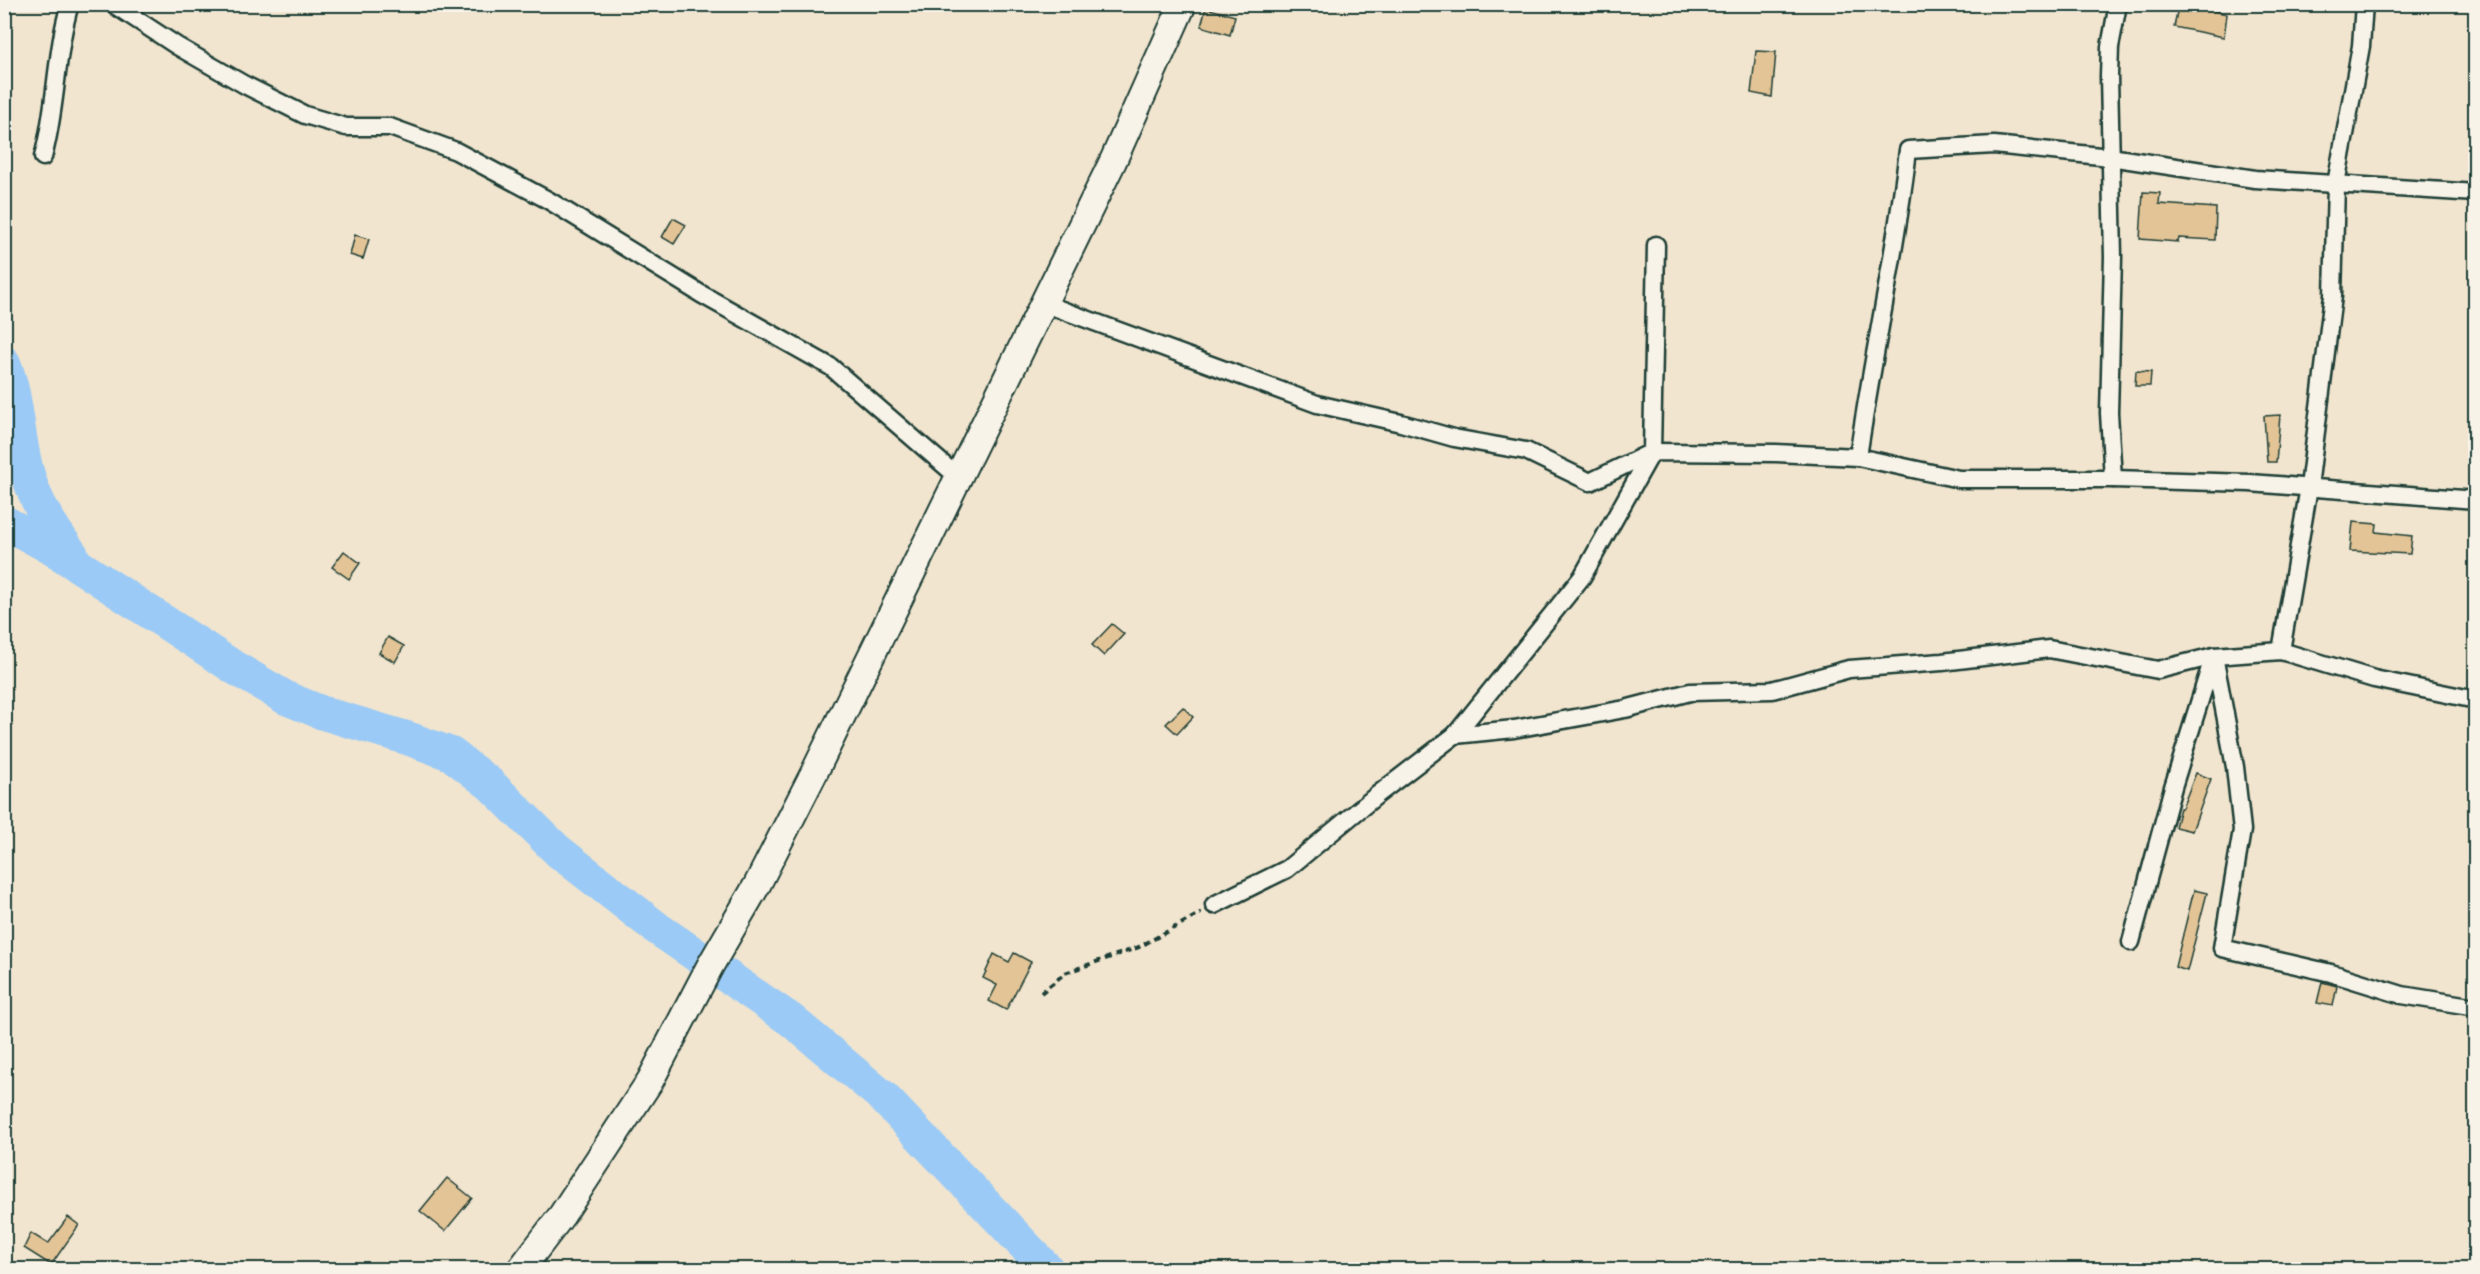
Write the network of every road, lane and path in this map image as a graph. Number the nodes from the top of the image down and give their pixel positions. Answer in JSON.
{"nodes":[{"id":1,"x":70,"y":4,"type":"edge"},
{"id":2,"x":113,"y":4,"type":"edge"},
{"id":3,"x":1183,"y":4,"type":"edge"},
{"id":4,"x":2118,"y":4,"type":"edge"},
{"id":5,"x":2364,"y":4,"type":"edge"},
{"id":6,"x":43,"y":157,"type":"dead end"},
{"id":7,"x":2110,"y":157,"type":"junction"},
{"id":8,"x":2336,"y":184,"type":"junction"},
{"id":9,"x":2475,"y":193,"type":"edge"},
{"id":10,"x":1656,"y":245,"type":"dead end"},
{"id":11,"x":1043,"y":303,"type":"junction"},
{"id":12,"x":1652,"y":452,"type":"junction"},
{"id":13,"x":1858,"y":457,"type":"junction"},
{"id":14,"x":958,"y":477,"type":"junction"},
{"id":15,"x":2113,"y":479,"type":"junction"},
{"id":16,"x":2309,"y":487,"type":"junction"},
{"id":17,"x":2475,"y":500,"type":"edge"},
{"id":18,"x":2281,"y":651,"type":"junction"},
{"id":19,"x":2214,"y":656,"type":"junction"},
{"id":20,"x":2475,"y":700,"type":"edge"},
{"id":21,"x":1455,"y":735,"type":"junction"},
{"id":22,"x":1214,"y":905,"type":"joint"},
{"id":23,"x":2131,"y":942,"type":"dead end"},
{"id":24,"x":1041,"y":993,"type":"dead end"},
{"id":25,"x":2475,"y":1006,"type":"edge"},
{"id":26,"x":520,"y":1269,"type":"edge"}],
"edges":[{"from":1,"to":6,"type":"street"},
{"from":2,"to":14,"type":"street"},
{"from":3,"to":11,"type":"main road"},
{"from":4,"to":7,"type":"street"},
{"from":5,"to":8,"type":"street"},
{"from":7,"to":8,"type":"street"},
{"from":7,"to":13,"type":"street"},
{"from":7,"to":15,"type":"street"},
{"from":8,"to":9,"type":"street"},
{"from":8,"to":16,"type":"street"},
{"from":10,"to":12,"type":"street"},
{"from":11,"to":12,"type":"street"},
{"from":11,"to":14,"type":"main road"},
{"from":12,"to":13,"type":"street"},
{"from":12,"to":21,"type":"street"},
{"from":13,"to":15,"type":"street"},
{"from":14,"to":26,"type":"main road"},
{"from":15,"to":16,"type":"street"},
{"from":16,"to":17,"type":"street"},
{"from":16,"to":18,"type":"street"},
{"from":18,"to":19,"type":"street"},
{"from":18,"to":20,"type":"street"},
{"from":19,"to":21,"type":"street"},
{"from":19,"to":23,"type":"street"},
{"from":19,"to":25,"type":"street"},
{"from":21,"to":22,"type":"street"},
{"from":22,"to":24,"type":"path"}]}
